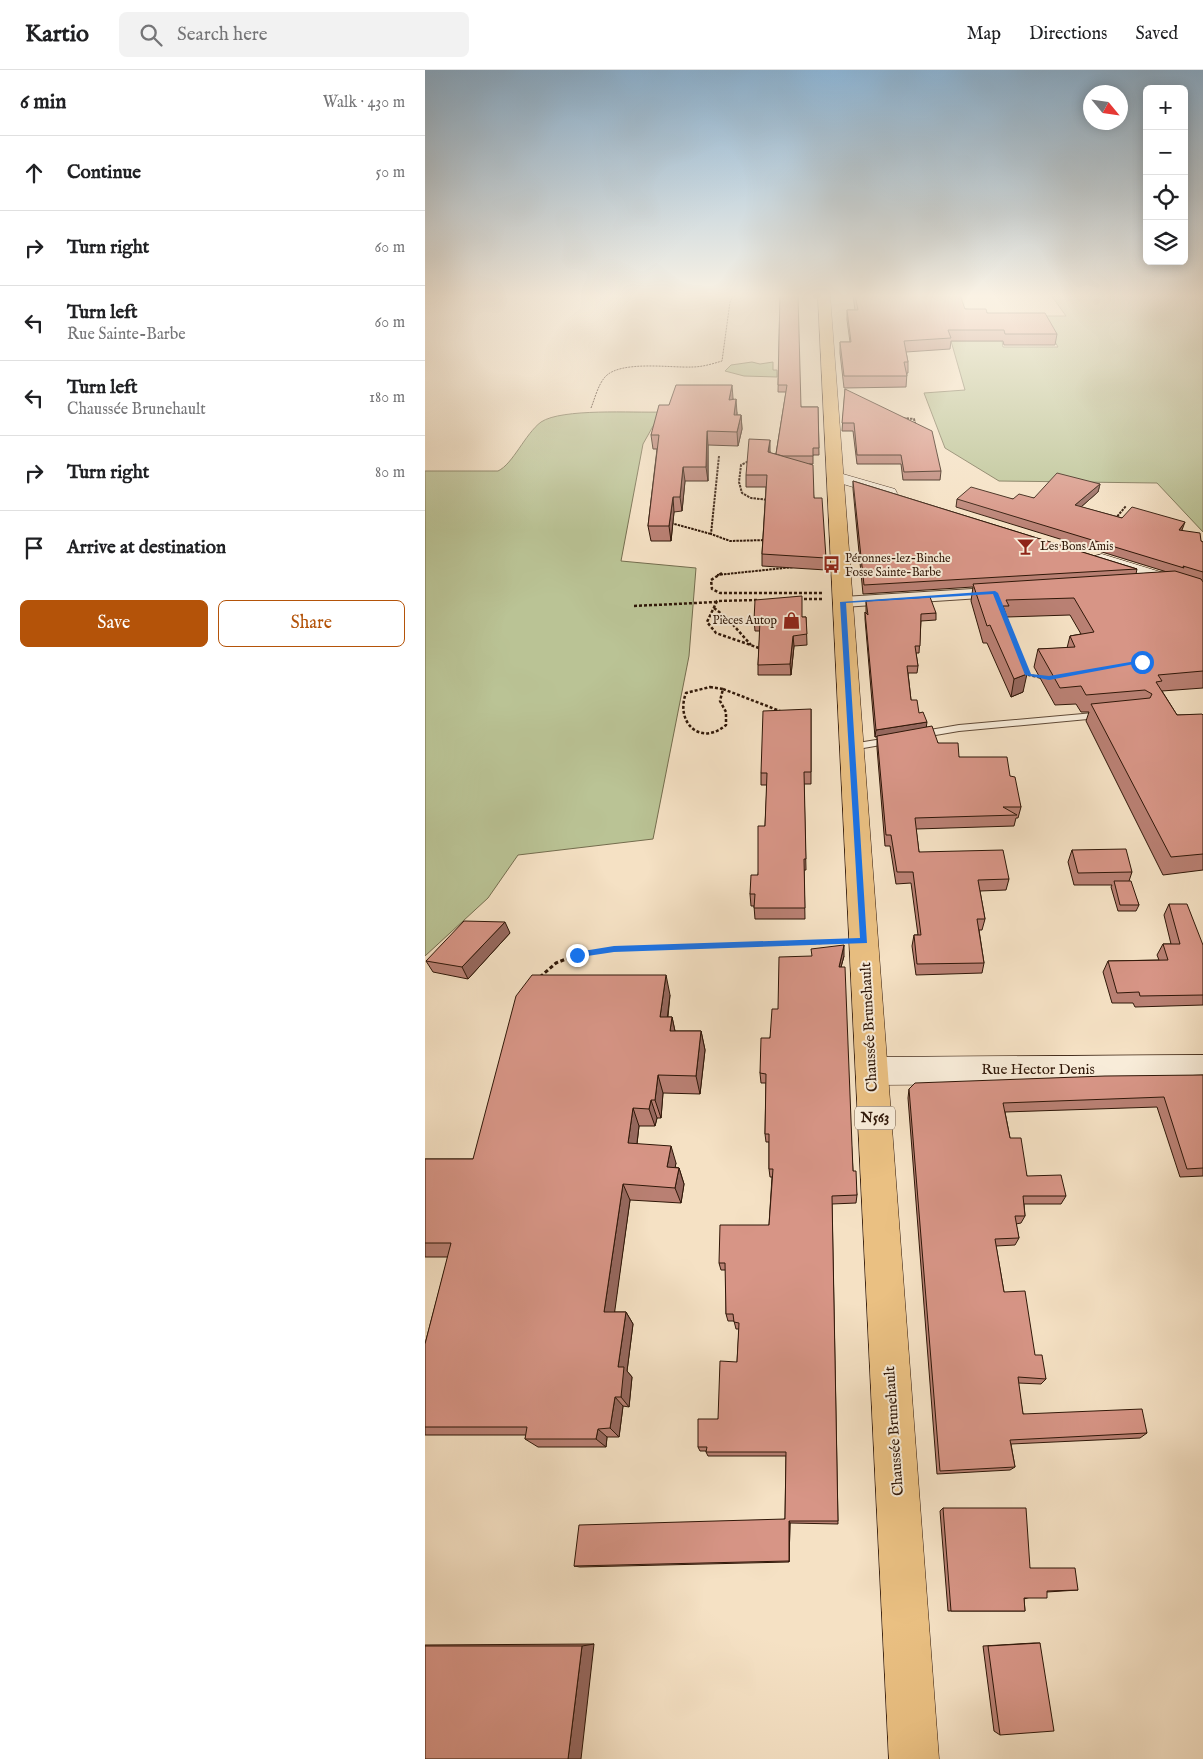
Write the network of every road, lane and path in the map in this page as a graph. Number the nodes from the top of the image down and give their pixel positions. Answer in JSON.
{"nodes":[{"id":1,"x":607,"y":374,"type":"edge"},
{"id":2,"x":829,"y":374,"type":"edge"},
{"id":3,"x":591,"y":408,"type":"dead end"},
{"id":4,"x":901,"y":418,"type":"edge"},
{"id":5,"x":918,"y":433,"type":"edge"},
{"id":6,"x":719,"y":456,"type":"dead end"},
{"id":7,"x":757,"y":457,"type":"edge"},
{"id":8,"x":836,"y":477,"type":"junction"},
{"id":9,"x":904,"y":498,"type":"edge"},
{"id":10,"x":774,"y":500,"type":"edge"},
{"id":11,"x":1126,"y":506,"type":"dead end"},
{"id":12,"x":1115,"y":520,"type":"edge"},
{"id":13,"x":669,"y":522,"type":"edge"},
{"id":14,"x":711,"y":534,"type":"junction"},
{"id":15,"x":769,"y":540,"type":"edge"},
{"id":16,"x":1086,"y":555,"type":"edge"},
{"id":17,"x":796,"y":567,"type":"edge"},
{"id":18,"x":1173,"y":582,"type":"junction"},
{"id":19,"x":1123,"y":585,"type":"edge"},
{"id":20,"x":1024,"y":591,"type":"edge"},
{"id":21,"x":1203,"y":591,"type":"edge"},
{"id":22,"x":843,"y":598,"type":"junction"},
{"id":23,"x":765,"y":600,"type":"edge"},
{"id":24,"x":794,"y":600,"type":"edge"},
{"id":25,"x":717,"y":602,"type":"junction"},
{"id":26,"x":635,"y":606,"type":"dead end"},
{"id":27,"x":714,"y":608,"type":"junction"},
{"id":28,"x":1015,"y":641,"type":"edge"},
{"id":29,"x":752,"y":646,"type":"junction"},
{"id":30,"x":768,"y":648,"type":"edge"},
{"id":31,"x":1049,"y":678,"type":"edge"},
{"id":32,"x":723,"y":689,"type":"junction"},
{"id":33,"x":783,"y":712,"type":"edge"},
{"id":34,"x":1120,"y":713,"type":"edge"},
{"id":35,"x":852,"y":747,"type":"junction"},
{"id":36,"x":864,"y":941,"type":"junction"},
{"id":37,"x":537,"y":982,"type":"edge"},
{"id":38,"x":1203,"y":1069,"type":"edge"},
{"id":39,"x":872,"y":1070,"type":"junction"},
{"id":40,"x":915,"y":1759,"type":"edge"}],
"edges":[{"from":1,"to":3,"type":"path"},
{"from":2,"to":8,"type":"main road","name":"Chaussée Brunehault","number":"N563"},
{"from":4,"to":5,"type":"path"},
{"from":6,"to":14,"type":"path"},
{"from":7,"to":10,"type":"path"},
{"from":8,"to":9,"type":"street"},
{"from":8,"to":22,"type":"main road","name":"Chaussée Brunehault","number":"N563"},
{"from":11,"to":12,"type":"path"},
{"from":13,"to":14,"type":"path"},
{"from":14,"to":15,"type":"path"},
{"from":16,"to":18,"type":"street"},
{"from":17,"to":22,"type":"path"},
{"from":18,"to":19,"type":"street"},
{"from":18,"to":21,"type":"street"},
{"from":20,"to":22,"type":"street"},
{"from":22,"to":24,"type":"path"},
{"from":22,"to":35,"type":"main road","name":"Chaussée Brunehault","number":"N563"},
{"from":23,"to":25,"type":"path"},
{"from":25,"to":26,"type":"path"},
{"from":25,"to":27,"type":"path"},
{"from":27,"to":29,"type":"path"},
{"from":27,"to":29,"type":"path"},
{"from":28,"to":31,"type":"path"},
{"from":29,"to":30,"type":"path"},
{"from":32,"to":32,"type":"path"},
{"from":32,"to":33,"type":"path"},
{"from":34,"to":35,"type":"lane"},
{"from":35,"to":36,"type":"main road","name":"Chaussée Brunehault","number":"N563"},
{"from":36,"to":37,"type":"path"},
{"from":36,"to":39,"type":"main road","name":"Chaussée Brunehault","number":"N563"},
{"from":38,"to":39,"type":"street","name":"Rue Hector Denis"},
{"from":39,"to":40,"type":"main road","name":"Chaussée Brunehault","number":"N563"}]}
